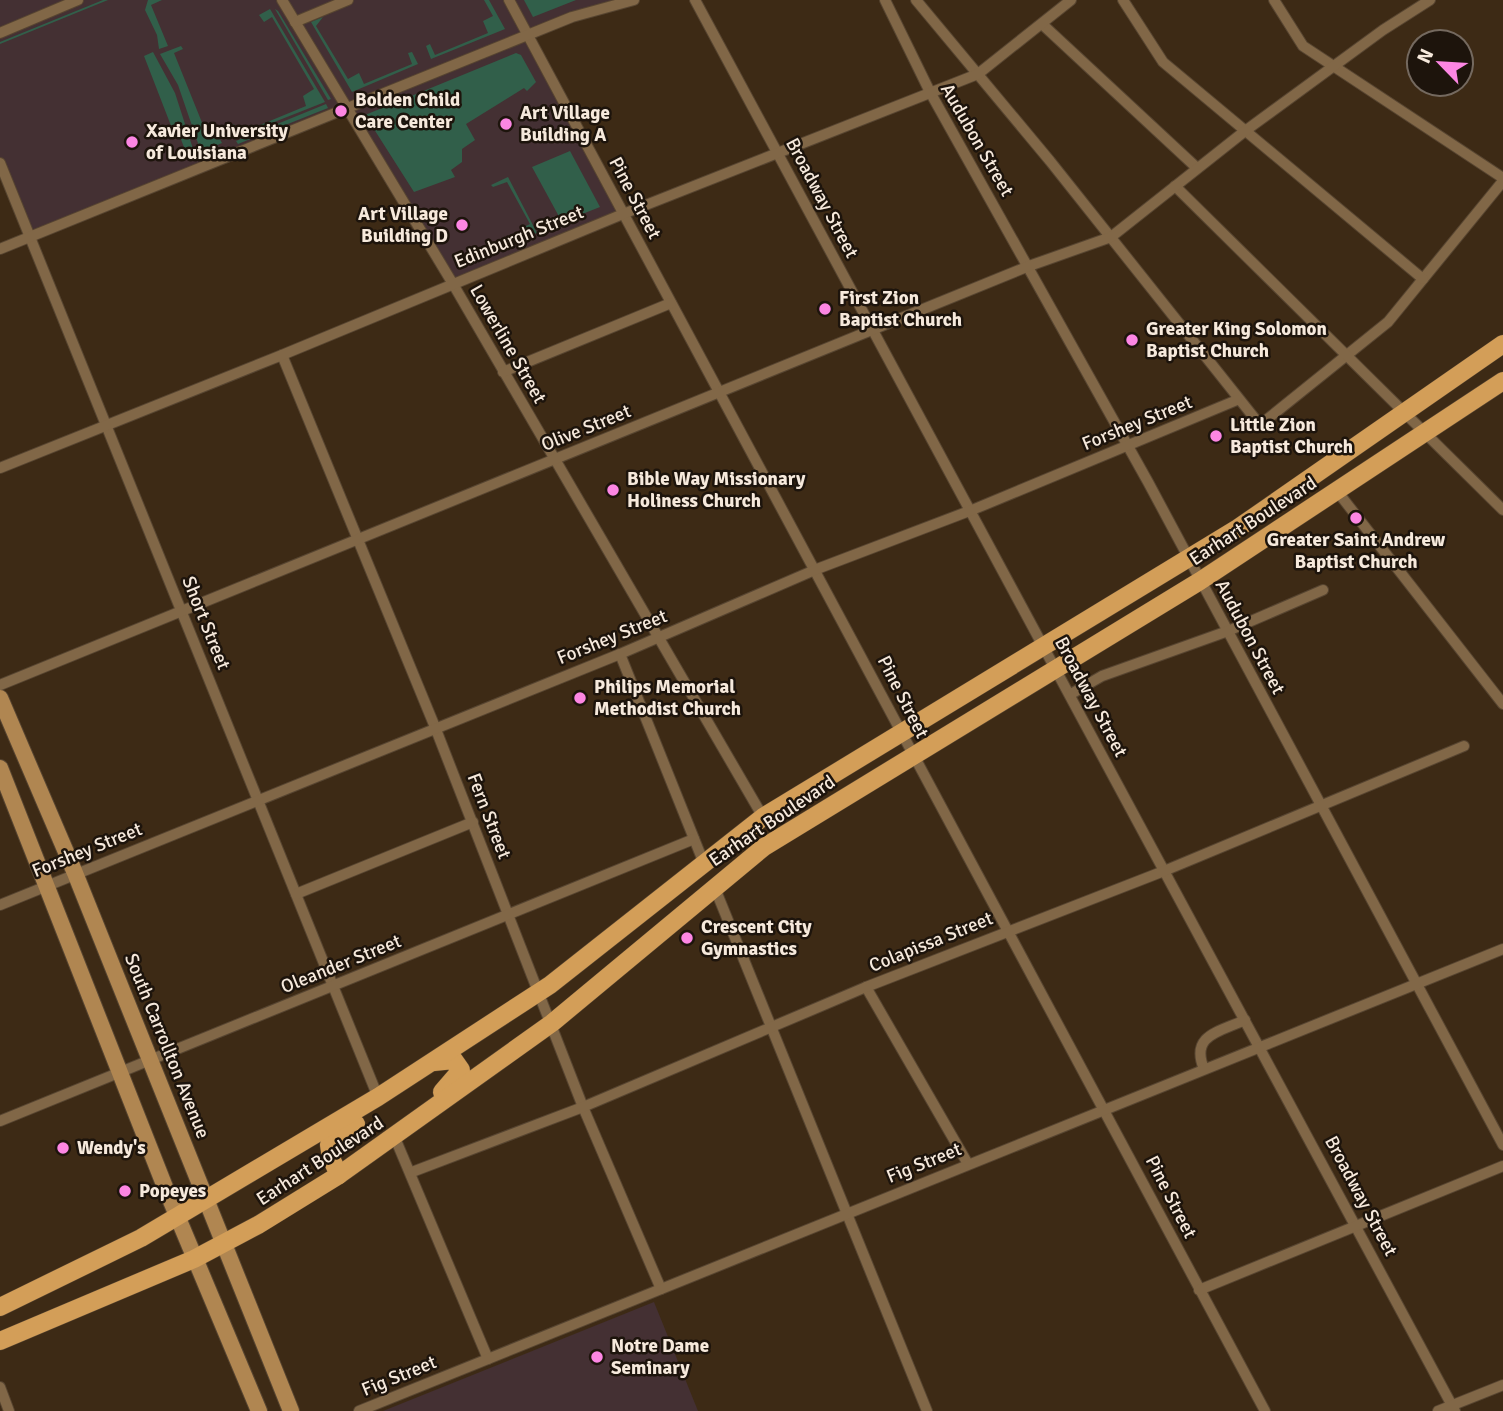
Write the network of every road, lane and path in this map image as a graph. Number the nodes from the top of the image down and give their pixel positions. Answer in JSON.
{"nodes":[{"id":1,"x":78,"y":0,"type":"edge"},
{"id":2,"x":282,"y":0,"type":"edge"},
{"id":3,"x":348,"y":0,"type":"edge"},
{"id":4,"x":509,"y":0,"type":"edge"},
{"id":5,"x":634,"y":0,"type":"edge"},
{"id":6,"x":695,"y":0,"type":"edge"},
{"id":7,"x":885,"y":0,"type":"edge"},
{"id":8,"x":916,"y":0,"type":"edge"},
{"id":9,"x":1071,"y":0,"type":"edge"},
{"id":10,"x":1123,"y":0,"type":"edge"},
{"id":11,"x":1274,"y":0,"type":"edge"},
{"id":12,"x":1430,"y":0,"type":"edge"},
{"id":13,"x":295,"y":22,"type":"junction"},
{"id":14,"x":1042,"y":24,"type":"junction"},
{"id":15,"x":0,"y":33,"type":"edge"},
{"id":16,"x":529,"y":37,"type":"junction"},
{"id":17,"x":1334,"y":66,"type":"junction"},
{"id":18,"x":978,"y":74,"type":"junction"},
{"id":19,"x":930,"y":92,"type":"junction"},
{"id":20,"x":348,"y":108,"type":"junction"},
{"id":21,"x":1245,"y":131,"type":"junction"},
{"id":22,"x":778,"y":152,"type":"junction"},
{"id":23,"x":1,"y":167,"type":"edge"},
{"id":24,"x":1197,"y":168,"type":"junction"},
{"id":25,"x":1503,"y":179,"type":"edge"},
{"id":26,"x":1175,"y":186,"type":"junction"},
{"id":27,"x":623,"y":214,"type":"junction"},
{"id":28,"x":29,"y":237,"type":"junction"},
{"id":29,"x":1111,"y":237,"type":"junction"},
{"id":30,"x":0,"y":249,"type":"edge"},
{"id":31,"x":1029,"y":266,"type":"junction"},
{"id":32,"x":1423,"y":279,"type":"junction"},
{"id":33,"x":453,"y":284,"type":"junction"},
{"id":34,"x":671,"y":303,"type":"junction"},
{"id":35,"x":874,"y":331,"type":"junction"},
{"id":36,"x":1503,"y":344,"type":"edge"},
{"id":37,"x":282,"y":355,"type":"junction"},
{"id":38,"x":1346,"y":356,"type":"junction"},
{"id":39,"x":503,"y":372,"type":"junction"},
{"id":40,"x":1503,"y":381,"type":"edge"},
{"id":41,"x":718,"y":394,"type":"junction"},
{"id":42,"x":1237,"y":400,"type":"junction"},
{"id":43,"x":1404,"y":414,"type":"junction"},
{"id":44,"x":107,"y":425,"type":"junction"},
{"id":45,"x":1425,"y":435,"type":"junction"},
{"id":46,"x":1128,"y":446,"type":"junction"},
{"id":47,"x":555,"y":460,"type":"junction"},
{"id":48,"x":0,"y":468,"type":"edge"},
{"id":49,"x":1337,"y":491,"type":"junction"},
{"id":50,"x":972,"y":510,"type":"junction"},
{"id":51,"x":1503,"y":510,"type":"edge"},
{"id":52,"x":356,"y":540,"type":"junction"},
{"id":53,"x":1188,"y":559,"type":"junction"},
{"id":54,"x":817,"y":569,"type":"junction"},
{"id":55,"x":1200,"y":581,"type":"junction"},
{"id":56,"x":1323,"y":590,"type":"dead end"},
{"id":57,"x":182,"y":610,"type":"junction"},
{"id":58,"x":1228,"y":631,"type":"junction"},
{"id":59,"x":660,"y":637,"type":"junction"},
{"id":60,"x":1045,"y":648,"type":"junction"},
{"id":61,"x":620,"y":654,"type":"junction"},
{"id":62,"x":1057,"y":670,"type":"junction"},
{"id":63,"x":0,"y":685,"type":"edge"},
{"id":64,"x":1071,"y":694,"type":"junction"},
{"id":65,"x":0,"y":698,"type":"edge"},
{"id":66,"x":1503,"y":704,"type":"edge"},
{"id":67,"x":435,"y":727,"type":"junction"},
{"id":68,"x":901,"y":732,"type":"junction"},
{"id":69,"x":1464,"y":746,"type":"dead end"},
{"id":70,"x":913,"y":755,"type":"junction"},
{"id":71,"x":0,"y":768,"type":"edge"},
{"id":72,"x":259,"y":800,"type":"junction"},
{"id":73,"x":1319,"y":805,"type":"junction"},
{"id":74,"x":763,"y":817,"type":"junction"},
{"id":75,"x":473,"y":822,"type":"junction"},
{"id":76,"x":694,"y":839,"type":"junction"},
{"id":77,"x":703,"y":861,"type":"junction"},
{"id":78,"x":1164,"y":871,"type":"junction"},
{"id":79,"x":75,"y":873,"type":"junction"},
{"id":80,"x":48,"y":886,"type":"junction"},
{"id":81,"x":714,"y":886,"type":"junction"},
{"id":82,"x":296,"y":894,"type":"junction"},
{"id":83,"x":0,"y":905,"type":"edge"},
{"id":84,"x":509,"y":916,"type":"junction"},
{"id":85,"x":1008,"y":930,"type":"junction"},
{"id":86,"x":1503,"y":949,"type":"edge"},
{"id":87,"x":1416,"y":983,"type":"junction"},
{"id":88,"x":333,"y":986,"type":"junction"},
{"id":89,"x":866,"y":987,"type":"junction"},
{"id":90,"x":540,"y":993,"type":"junction"},
{"id":91,"x":1245,"y":1020,"type":"junction"},
{"id":92,"x":552,"y":1023,"type":"junction"},
{"id":93,"x":771,"y":1027,"type":"junction"},
{"id":94,"x":1259,"y":1046,"type":"junction"},
{"id":95,"x":150,"y":1062,"type":"junction"},
{"id":96,"x":430,"y":1063,"type":"junction"},
{"id":97,"x":1204,"y":1069,"type":"junction"},
{"id":98,"x":120,"y":1074,"type":"junction"},
{"id":99,"x":378,"y":1097,"type":"junction"},
{"id":100,"x":583,"y":1107,"type":"junction"},
{"id":101,"x":1107,"y":1110,"type":"junction"},
{"id":102,"x":0,"y":1121,"type":"edge"},
{"id":103,"x":411,"y":1126,"type":"junction"},
{"id":104,"x":395,"y":1138,"type":"junction"},
{"id":105,"x":1503,"y":1145,"type":"edge"},
{"id":106,"x":968,"y":1164,"type":"junction"},
{"id":107,"x":1503,"y":1166,"type":"edge"},
{"id":108,"x":412,"y":1172,"type":"junction"},
{"id":109,"x":339,"y":1175,"type":"junction"},
{"id":110,"x":207,"y":1201,"type":"junction"},
{"id":111,"x":847,"y":1213,"type":"junction"},
{"id":112,"x":177,"y":1217,"type":"junction"},
{"id":113,"x":1358,"y":1226,"type":"junction"},
{"id":114,"x":223,"y":1243,"type":"junction"},
{"id":115,"x":194,"y":1259,"type":"junction"},
{"id":116,"x":661,"y":1289,"type":"junction"},
{"id":117,"x":1199,"y":1290,"type":"junction"},
{"id":118,"x":0,"y":1307,"type":"edge"},
{"id":119,"x":261,"y":1332,"type":"junction"},
{"id":120,"x":0,"y":1341,"type":"edge"},
{"id":121,"x":231,"y":1344,"type":"junction"},
{"id":122,"x":488,"y":1359,"type":"junction"},
{"id":123,"x":1503,"y":1385,"type":"edge"},
{"id":124,"x":0,"y":1387,"type":"edge"},
{"id":125,"x":1454,"y":1408,"type":"edge"},
{"id":126,"x":9,"y":1411,"type":"edge"},
{"id":127,"x":258,"y":1411,"type":"edge"},
{"id":128,"x":291,"y":1411,"type":"edge"},
{"id":129,"x":359,"y":1411,"type":"edge"},
{"id":130,"x":927,"y":1411,"type":"edge"},
{"id":131,"x":1265,"y":1411,"type":"edge"},
{"id":132,"x":1438,"y":1411,"type":"edge"}],
"edges":[{"from":1,"to":15,"type":"street"},
{"from":2,"to":13,"type":"street","name":"Lowerline Street"},
{"from":3,"to":13,"type":"street"},
{"from":4,"to":16,"type":"street","name":"Pine Street"},
{"from":5,"to":16,"type":"street"},
{"from":6,"to":22,"type":"street","name":"Broadway Street"},
{"from":7,"to":19,"type":"street","name":"Audubon Street"},
{"from":8,"to":18,"type":"street"},
{"from":9,"to":14,"type":"street","name":"Edinburgh Street"},
{"from":10,"to":21,"type":"street"},
{"from":11,"to":17,"type":"street"},
{"from":12,"to":17,"type":"street","name":"Olive Street"},
{"from":13,"to":20,"type":"street","name":"Lowerline Street"},
{"from":14,"to":18,"type":"street","name":"Edinburgh Street"},
{"from":14,"to":24,"type":"street"},
{"from":16,"to":20,"type":"street"},
{"from":16,"to":27,"type":"street","name":"Pine Street"},
{"from":17,"to":21,"type":"street","name":"Olive Street"},
{"from":17,"to":25,"type":"street"},
{"from":18,"to":19,"type":"street","name":"Edinburgh Street"},
{"from":18,"to":29,"type":"street"},
{"from":19,"to":22,"type":"street","name":"Edinburgh Street"},
{"from":19,"to":31,"type":"street","name":"Audubon Street"},
{"from":20,"to":28,"type":"street"},
{"from":20,"to":33,"type":"street","name":"Lowerline Street"},
{"from":21,"to":24,"type":"street","name":"Olive Street"},
{"from":21,"to":32,"type":"street"},
{"from":22,"to":27,"type":"street","name":"Edinburgh Street"},
{"from":22,"to":35,"type":"street","name":"Broadway Street"},
{"from":23,"to":28,"type":"street","name":"Short Street"},
{"from":24,"to":26,"type":"street","name":"Olive Street"},
{"from":25,"to":32,"type":"street"},
{"from":26,"to":29,"type":"street","name":"Olive Street"},
{"from":26,"to":38,"type":"street"},
{"from":27,"to":33,"type":"street","name":"Edinburgh Street"},
{"from":27,"to":34,"type":"street","name":"Pine Street"},
{"from":28,"to":30,"type":"street"},
{"from":28,"to":44,"type":"street","name":"Short Street"},
{"from":29,"to":31,"type":"street","name":"Olive Street"},
{"from":29,"to":42,"type":"street"},
{"from":31,"to":35,"type":"street","name":"Olive Street"},
{"from":31,"to":46,"type":"street","name":"Audubon Street"},
{"from":32,"to":38,"type":"street"},
{"from":33,"to":37,"type":"street","name":"Edinburgh Street"},
{"from":33,"to":39,"type":"street","name":"Lowerline Street"},
{"from":34,"to":39,"type":"street"},
{"from":34,"to":41,"type":"street","name":"Pine Street"},
{"from":35,"to":41,"type":"street","name":"Olive Street"},
{"from":35,"to":50,"type":"street","name":"Broadway Street"},
{"from":36,"to":43,"type":"main road","name":"Earhart Boulevard"},
{"from":37,"to":44,"type":"street","name":"Edinburgh Street"},
{"from":37,"to":52,"type":"street","name":"Fern Street"},
{"from":38,"to":42,"type":"street"},
{"from":38,"to":43,"type":"street"},
{"from":39,"to":47,"type":"street","name":"Lowerline Street"},
{"from":40,"to":45,"type":"main road","name":"Earhart Boulevard"},
{"from":41,"to":47,"type":"street","name":"Olive Street"},
{"from":41,"to":54,"type":"street","name":"Pine Street"},
{"from":42,"to":46,"type":"street","name":"Forshey Street"},
{"from":43,"to":45,"type":"street"},
{"from":43,"to":53,"type":"main road","name":"Earhart Boulevard"},
{"from":44,"to":48,"type":"street","name":"Edinburgh Street"},
{"from":44,"to":57,"type":"street","name":"Short Street"},
{"from":45,"to":49,"type":"main road","name":"Earhart Boulevard"},
{"from":45,"to":51,"type":"street"},
{"from":46,"to":50,"type":"street","name":"Forshey Street"},
{"from":46,"to":53,"type":"street","name":"Audubon Street"},
{"from":47,"to":52,"type":"street","name":"Olive Street"},
{"from":47,"to":59,"type":"street","name":"Lowerline Street"},
{"from":49,"to":55,"type":"main road","name":"Earhart Boulevard"},
{"from":49,"to":66,"type":"street"},
{"from":50,"to":54,"type":"street","name":"Forshey Street"},
{"from":50,"to":60,"type":"street","name":"Broadway Street"},
{"from":52,"to":57,"type":"street","name":"Olive Street"},
{"from":52,"to":67,"type":"street","name":"Fern Street"},
{"from":53,"to":55,"type":"street","name":"Audubon Street"},
{"from":53,"to":60,"type":"main road","name":"Earhart Boulevard"},
{"from":54,"to":59,"type":"street","name":"Forshey Street"},
{"from":54,"to":68,"type":"street","name":"Pine Street"},
{"from":55,"to":58,"type":"street","name":"Audubon Street"},
{"from":55,"to":62,"type":"main road","name":"Earhart Boulevard"},
{"from":56,"to":58,"type":"street"},
{"from":57,"to":63,"type":"street","name":"Olive Street"},
{"from":57,"to":72,"type":"street","name":"Short Street"},
{"from":58,"to":64,"type":"street"},
{"from":58,"to":73,"type":"street","name":"Audubon Street"},
{"from":59,"to":61,"type":"street","name":"Forshey Street"},
{"from":59,"to":74,"type":"street","name":"Lowerline Street"},
{"from":60,"to":62,"type":"street","name":"Broadway Street"},
{"from":60,"to":68,"type":"main road","name":"Earhart Boulevard"},
{"from":61,"to":67,"type":"street","name":"Forshey Street"},
{"from":61,"to":76,"type":"street"},
{"from":62,"to":64,"type":"street","name":"Broadway Street"},
{"from":62,"to":70,"type":"main road","name":"Earhart Boulevard"},
{"from":64,"to":78,"type":"street","name":"Broadway Street"},
{"from":65,"to":79,"type":"main road","name":"South Carrollton Avenue"},
{"from":67,"to":72,"type":"street","name":"Forshey Street"},
{"from":67,"to":75,"type":"street","name":"Fern Street"},
{"from":68,"to":70,"type":"street","name":"Pine Street"},
{"from":68,"to":74,"type":"main road","name":"Earhart Boulevard"},
{"from":69,"to":73,"type":"street","name":"Colapissa Street"},
{"from":70,"to":81,"type":"main road","name":"Earhart Boulevard"},
{"from":70,"to":85,"type":"street","name":"Pine Street"},
{"from":71,"to":80,"type":"main road"},
{"from":72,"to":79,"type":"street","name":"Forshey Street"},
{"from":72,"to":82,"type":"street","name":"Short Street"},
{"from":73,"to":78,"type":"street","name":"Colapissa Street"},
{"from":73,"to":87,"type":"street","name":"Audubon Street"},
{"from":74,"to":77,"type":"main road","name":"Earhart Boulevard"},
{"from":75,"to":82,"type":"street"},
{"from":75,"to":84,"type":"street","name":"Fern Street"},
{"from":76,"to":77,"type":"street"},
{"from":76,"to":84,"type":"street","name":"Oleander Street"},
{"from":77,"to":90,"type":"main road","name":"Earhart Boulevard"},
{"from":78,"to":85,"type":"street","name":"Colapissa Street"},
{"from":78,"to":91,"type":"street","name":"Broadway Street"},
{"from":79,"to":80,"type":"street","name":"Forshey Street"},
{"from":79,"to":95,"type":"main road","name":"South Carrollton Avenue"},
{"from":80,"to":83,"type":"street","name":"Forshey Street"},
{"from":80,"to":98,"type":"main road"},
{"from":81,"to":92,"type":"main road","name":"Earhart Boulevard"},
{"from":81,"to":93,"type":"street"},
{"from":82,"to":88,"type":"street","name":"Short Street"},
{"from":84,"to":88,"type":"street","name":"Oleander Street"},
{"from":84,"to":90,"type":"street","name":"Fern Street"},
{"from":85,"to":89,"type":"street","name":"Colapissa Street"},
{"from":85,"to":101,"type":"street","name":"Pine Street"},
{"from":86,"to":87,"type":"street","name":"Fig Street"},
{"from":87,"to":94,"type":"street","name":"Fig Street"},
{"from":87,"to":105,"type":"street","name":"Audubon Street"},
{"from":88,"to":95,"type":"street","name":"Oleander Street"},
{"from":88,"to":99,"type":"street","name":"Short Street"},
{"from":89,"to":93,"type":"street","name":"Colapissa Street"},
{"from":89,"to":106,"type":"street"},
{"from":90,"to":92,"type":"street","name":"Fern Street"},
{"from":90,"to":96,"type":"main road","name":"Earhart Boulevard"},
{"from":91,"to":94,"type":"street","name":"Broadway Street"},
{"from":91,"to":97,"type":"street"},
{"from":92,"to":100,"type":"street","name":"Fern Street"},
{"from":92,"to":103,"type":"main road","name":"Earhart Boulevard"},
{"from":93,"to":100,"type":"street","name":"Colapissa Street"},
{"from":93,"to":111,"type":"street"},
{"from":94,"to":97,"type":"street","name":"Fig Street"},
{"from":94,"to":113,"type":"street","name":"Broadway Street"},
{"from":95,"to":98,"type":"street","name":"Oleander Street"},
{"from":95,"to":110,"type":"main road","name":"South Carrollton Avenue"},
{"from":96,"to":99,"type":"main road","name":"Earhart Boulevard"},
{"from":96,"to":103,"type":"main road"},
{"from":97,"to":101,"type":"street","name":"Fig Street"},
{"from":98,"to":102,"type":"street","name":"Oleander Street"},
{"from":98,"to":112,"type":"main road"},
{"from":99,"to":109,"type":"main road"},
{"from":99,"to":110,"type":"main road","name":"Earhart Boulevard"},
{"from":100,"to":108,"type":"street","name":"Colapissa Street"},
{"from":100,"to":116,"type":"street","name":"Fern Street"},
{"from":101,"to":106,"type":"street","name":"Fig Street"},
{"from":101,"to":117,"type":"street","name":"Pine Street"},
{"from":103,"to":104,"type":"main road","name":"Earhart Boulevard"},
{"from":104,"to":108,"type":"street"},
{"from":104,"to":109,"type":"main road","name":"Earhart Boulevard"},
{"from":106,"to":111,"type":"street","name":"Fig Street"},
{"from":107,"to":113,"type":"street"},
{"from":108,"to":122,"type":"street"},
{"from":109,"to":114,"type":"main road","name":"Earhart Boulevard"},
{"from":110,"to":112,"type":"main road","name":"Earhart Boulevard"},
{"from":110,"to":114,"type":"main road","name":"South Carrollton Avenue"},
{"from":111,"to":116,"type":"street","name":"Fig Street"},
{"from":111,"to":130,"type":"street"},
{"from":112,"to":115,"type":"main road"},
{"from":112,"to":118,"type":"main road","name":"Earhart Boulevard"},
{"from":113,"to":117,"type":"street"},
{"from":113,"to":125,"type":"street","name":"Broadway Street"},
{"from":114,"to":115,"type":"main road","name":"Earhart Boulevard"},
{"from":114,"to":119,"type":"main road","name":"South Carrollton Avenue"},
{"from":115,"to":120,"type":"main road","name":"Earhart Boulevard"},
{"from":115,"to":121,"type":"main road"},
{"from":116,"to":122,"type":"street","name":"Fig Street"},
{"from":117,"to":131,"type":"street","name":"Pine Street"},
{"from":119,"to":121,"type":"main road"},
{"from":119,"to":128,"type":"main road","name":"South Carrollton Avenue"},
{"from":121,"to":127,"type":"main road"},
{"from":122,"to":129,"type":"street","name":"Fig Street"},
{"from":123,"to":125,"type":"street"},
{"from":124,"to":126,"type":"street"},
{"from":125,"to":132,"type":"street"}]}
